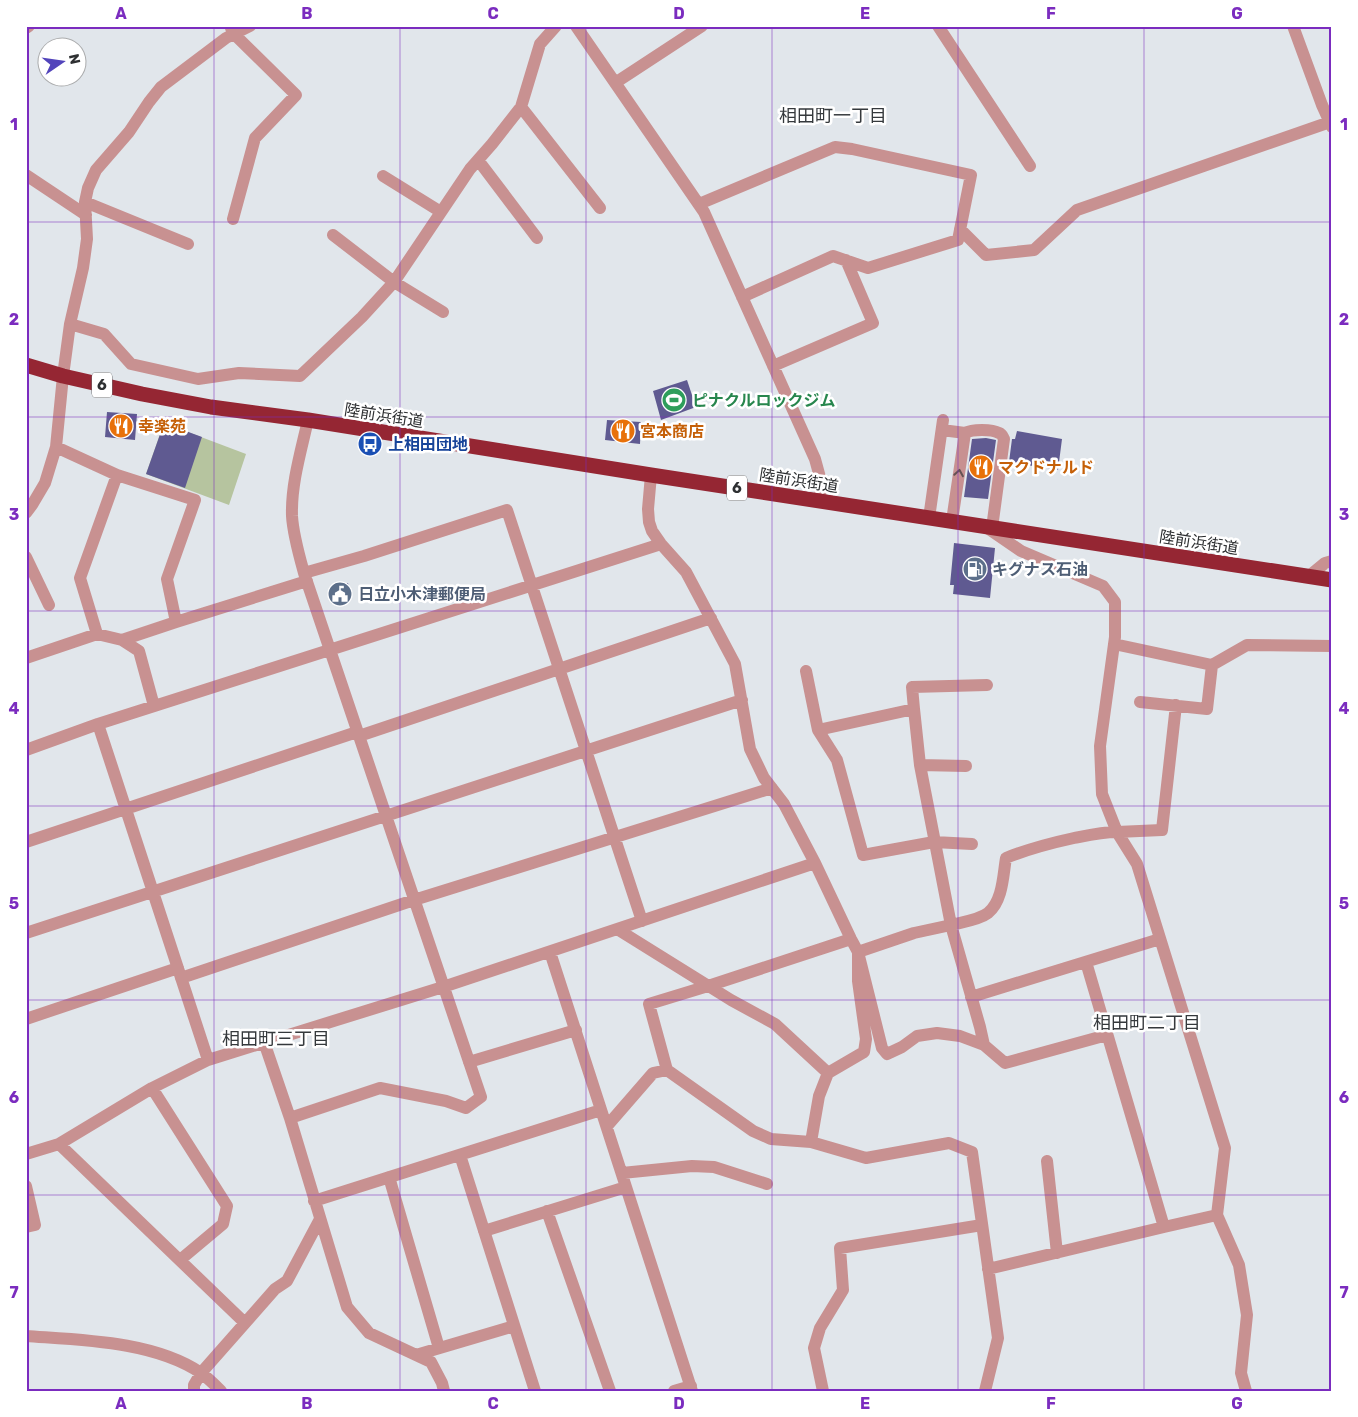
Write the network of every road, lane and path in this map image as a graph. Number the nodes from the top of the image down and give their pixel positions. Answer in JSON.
{"nodes":[{"id":1,"x":250,"y":26,"type":"edge"},
{"id":2,"x":556,"y":26,"type":"edge"},
{"id":3,"x":576,"y":26,"type":"edge"},
{"id":4,"x":702,"y":26,"type":"edge"},
{"id":5,"x":938,"y":26,"type":"edge"},
{"id":6,"x":1293,"y":26,"type":"edge"},
{"id":7,"x":232,"y":30,"type":"edge"},
{"id":8,"x":615,"y":83,"type":"junction"},
{"id":9,"x":521,"y":106,"type":"junction"},
{"id":10,"x":1331,"y":125,"type":"edge"},
{"id":11,"x":478,"y":160,"type":"junction"},
{"id":12,"x":1030,"y":166,"type":"dead end"},
{"id":13,"x":26,"y":175,"type":"edge"},
{"id":14,"x":383,"y":176,"type":"dead end"},
{"id":15,"x":699,"y":204,"type":"junction"},
{"id":16,"x":85,"y":208,"type":"junction"},
{"id":17,"x":600,"y":208,"type":"dead end"},
{"id":18,"x":441,"y":212,"type":"junction"},
{"id":19,"x":233,"y":219,"type":"dead end"},
{"id":20,"x":960,"y":229,"type":"junction"},
{"id":21,"x":333,"y":235,"type":"dead end"},
{"id":22,"x":537,"y":238,"type":"dead end"},
{"id":23,"x":188,"y":244,"type":"dead end"},
{"id":24,"x":846,"y":260,"type":"junction"},
{"id":25,"x":394,"y":282,"type":"junction"},
{"id":26,"x":742,"y":297,"type":"junction"},
{"id":27,"x":442,"y":312,"type":"dead end"},
{"id":28,"x":70,"y":324,"type":"junction"},
{"id":29,"x":26,"y":365,"type":"edge"},
{"id":30,"x":773,"y":366,"type":"junction"},
{"id":31,"x":63,"y":376,"type":"junction"},
{"id":32,"x":308,"y":420,"type":"junction"},
{"id":33,"x":965,"y":433,"type":"junction"},
{"id":34,"x":56,"y":447,"type":"junction"},
{"id":35,"x":117,"y":475,"type":"junction"},
{"id":36,"x":651,"y":475,"type":"junction"},
{"id":37,"x":820,"y":501,"type":"junction"},
{"id":38,"x":26,"y":513,"type":"edge"},
{"id":39,"x":929,"y":518,"type":"junction"},
{"id":40,"x":952,"y":521,"type":"junction"},
{"id":41,"x":989,"y":527,"type":"junction"},
{"id":42,"x":661,"y":544,"type":"junction"},
{"id":43,"x":26,"y":556,"type":"edge"},
{"id":44,"x":1332,"y":561,"type":"edge"},
{"id":45,"x":305,"y":577,"type":"junction"},
{"id":46,"x":1308,"y":577,"type":"junction"},
{"id":47,"x":1332,"y":580,"type":"edge"},
{"id":48,"x":532,"y":585,"type":"junction"},
{"id":49,"x":49,"y":605,"type":"dead end"},
{"id":50,"x":710,"y":618,"type":"junction"},
{"id":51,"x":176,"y":622,"type":"junction"},
{"id":52,"x":97,"y":634,"type":"junction"},
{"id":53,"x":122,"y":640,"type":"junction"},
{"id":54,"x":1114,"y":644,"type":"junction"},
{"id":55,"x":1332,"y":646,"type":"edge"},
{"id":56,"x":330,"y":650,"type":"junction"},
{"id":57,"x":26,"y":658,"type":"edge"},
{"id":58,"x":1212,"y":665,"type":"junction"},
{"id":59,"x":560,"y":669,"type":"junction"},
{"id":60,"x":806,"y":671,"type":"dead end"},
{"id":61,"x":986,"y":685,"type":"dead end"},
{"id":62,"x":742,"y":700,"type":"junction"},
{"id":63,"x":1140,"y":702,"type":"dead end"},
{"id":64,"x":1176,"y":705,"type":"junction"},
{"id":65,"x":154,"y":706,"type":"junction"},
{"id":66,"x":914,"y":709,"type":"junction"},
{"id":67,"x":98,"y":724,"type":"junction"},
{"id":68,"x":818,"y":730,"type":"junction"},
{"id":69,"x":358,"y":734,"type":"junction"},
{"id":70,"x":26,"y":750,"type":"edge"},
{"id":71,"x":586,"y":750,"type":"junction"},
{"id":72,"x":920,"y":765,"type":"junction"},
{"id":73,"x":966,"y":766,"type":"dead end"},
{"id":74,"x":772,"y":788,"type":"junction"},
{"id":75,"x":126,"y":808,"type":"junction"},
{"id":76,"x":386,"y":816,"type":"junction"},
{"id":77,"x":1117,"y":832,"type":"junction"},
{"id":78,"x":615,"y":837,"type":"junction"},
{"id":79,"x":26,"y":842,"type":"edge"},
{"id":80,"x":934,"y":842,"type":"junction"},
{"id":81,"x":972,"y":844,"type":"dead end"},
{"id":82,"x":815,"y":863,"type":"junction"},
{"id":83,"x":153,"y":891,"type":"junction"},
{"id":84,"x":414,"y":900,"type":"junction"},
{"id":85,"x":642,"y":921,"type":"junction"},
{"id":86,"x":951,"y":925,"type":"junction"},
{"id":87,"x":617,"y":929,"type":"junction"},
{"id":88,"x":26,"y":933,"type":"edge"},
{"id":89,"x":851,"y":939,"type":"junction"},
{"id":90,"x":1160,"y":940,"type":"junction"},
{"id":91,"x":550,"y":952,"type":"junction"},
{"id":92,"x":858,"y":952,"type":"junction"},
{"id":93,"x":1086,"y":962,"type":"junction"},
{"id":94,"x":180,"y":973,"type":"junction"},
{"id":95,"x":708,"y":986,"type":"junction"},
{"id":96,"x":444,"y":987,"type":"junction"},
{"id":97,"x":971,"y":997,"type":"junction"},
{"id":98,"x":26,"y":1019,"type":"edge"},
{"id":99,"x":576,"y":1030,"type":"junction"},
{"id":100,"x":1107,"y":1035,"type":"junction"},
{"id":101,"x":264,"y":1042,"type":"junction"},
{"id":102,"x":984,"y":1045,"type":"junction"},
{"id":103,"x":208,"y":1060,"type":"junction"},
{"id":104,"x":469,"y":1062,"type":"junction"},
{"id":105,"x":667,"y":1070,"type":"junction"},
{"id":106,"x":828,"y":1073,"type":"junction"},
{"id":107,"x":152,"y":1088,"type":"junction"},
{"id":108,"x":601,"y":1110,"type":"junction"},
{"id":109,"x":290,"y":1118,"type":"junction"},
{"id":110,"x":607,"y":1126,"type":"junction"},
{"id":111,"x":811,"y":1142,"type":"junction"},
{"id":112,"x":60,"y":1144,"type":"junction"},
{"id":113,"x":26,"y":1154,"type":"edge"},
{"id":114,"x":460,"y":1155,"type":"junction"},
{"id":115,"x":1047,"y":1161,"type":"dead end"},
{"id":116,"x":622,"y":1173,"type":"junction"},
{"id":117,"x":389,"y":1177,"type":"junction"},
{"id":118,"x":767,"y":1184,"type":"dead end"},
{"id":119,"x":26,"y":1186,"type":"edge"},
{"id":120,"x":626,"y":1187,"type":"junction"},
{"id":121,"x":314,"y":1201,"type":"junction"},
{"id":122,"x":547,"y":1211,"type":"junction"},
{"id":123,"x":1217,"y":1215,"type":"junction"},
{"id":124,"x":320,"y":1219,"type":"junction"},
{"id":125,"x":982,"y":1225,"type":"junction"},
{"id":126,"x":26,"y":1227,"type":"edge"},
{"id":127,"x":1164,"y":1228,"type":"junction"},
{"id":128,"x":484,"y":1231,"type":"junction"},
{"id":129,"x":1057,"y":1253,"type":"junction"},
{"id":130,"x":180,"y":1260,"type":"junction"},
{"id":131,"x":988,"y":1269,"type":"junction"},
{"id":132,"x":245,"y":1323,"type":"junction"},
{"id":133,"x":514,"y":1326,"type":"junction"},
{"id":134,"x":26,"y":1336,"type":"edge"},
{"id":135,"x":439,"y":1348,"type":"junction"},
{"id":136,"x":416,"y":1355,"type":"junction"},
{"id":137,"x":201,"y":1373,"type":"junction"},
{"id":138,"x":692,"y":1388,"type":"edge"},
{"id":139,"x":194,"y":1391,"type":"edge"},
{"id":140,"x":222,"y":1391,"type":"edge"},
{"id":141,"x":444,"y":1391,"type":"edge"},
{"id":142,"x":535,"y":1391,"type":"edge"},
{"id":143,"x":610,"y":1391,"type":"edge"},
{"id":144,"x":674,"y":1391,"type":"edge"},
{"id":145,"x":823,"y":1391,"type":"edge"},
{"id":146,"x":985,"y":1391,"type":"edge"},
{"id":147,"x":1246,"y":1391,"type":"edge"}],
"edges":[{"from":1,"to":7,"type":"street"},
{"from":2,"to":9,"type":"street"},
{"from":3,"to":8,"type":"street"},
{"from":4,"to":8,"type":"street"},
{"from":5,"to":12,"type":"street"},
{"from":6,"to":10,"type":"street"},
{"from":7,"to":16,"type":"street"},
{"from":7,"to":19,"type":"street"},
{"from":8,"to":15,"type":"street"},
{"from":9,"to":11,"type":"street"},
{"from":9,"to":17,"type":"street"},
{"from":10,"to":20,"type":"street"},
{"from":11,"to":18,"type":"street"},
{"from":11,"to":22,"type":"street"},
{"from":13,"to":16,"type":"street"},
{"from":14,"to":18,"type":"street"},
{"from":15,"to":20,"type":"street"},
{"from":15,"to":26,"type":"street"},
{"from":16,"to":23,"type":"street"},
{"from":16,"to":28,"type":"street"},
{"from":18,"to":25,"type":"street"},
{"from":20,"to":24,"type":"street"},
{"from":21,"to":25,"type":"street"},
{"from":24,"to":26,"type":"street"},
{"from":24,"to":30,"type":"street"},
{"from":25,"to":27,"type":"street"},
{"from":25,"to":28,"type":"street"},
{"from":26,"to":30,"type":"street"},
{"from":28,"to":31,"type":"street"},
{"from":29,"to":31,"type":"highway","name":"陸前浜街道","number":"6"},
{"from":30,"to":37,"type":"street"},
{"from":31,"to":32,"type":"highway","name":"陸前浜街道","number":"6"},
{"from":31,"to":34,"type":"street"},
{"from":32,"to":36,"type":"highway","name":"陸前浜街道","number":"6"},
{"from":32,"to":45,"type":"street"},
{"from":33,"to":39,"type":"street"},
{"from":40,"to":33,"type":"street","one_way":true},
{"from":33,"to":41,"type":"street"},
{"from":34,"to":35,"type":"street"},
{"from":34,"to":38,"type":"street"},
{"from":35,"to":51,"type":"street"},
{"from":35,"to":52,"type":"street"},
{"from":36,"to":37,"type":"highway","name":"陸前浜街道","number":"6"},
{"from":36,"to":42,"type":"street"},
{"from":37,"to":39,"type":"highway","name":"陸前浜街道","number":"6"},
{"from":39,"to":40,"type":"highway","name":"陸前浜街道","number":"6"},
{"from":40,"to":41,"type":"highway","name":"陸前浜街道","number":"6"},
{"from":41,"to":46,"type":"highway","name":"陸前浜街道","number":"6"},
{"from":41,"to":54,"type":"street"},
{"from":42,"to":48,"type":"street"},
{"from":42,"to":50,"type":"street"},
{"from":43,"to":49,"type":"street"},
{"from":44,"to":46,"type":"street"},
{"from":45,"to":48,"type":"street"},
{"from":45,"to":51,"type":"street"},
{"from":45,"to":56,"type":"street"},
{"from":46,"to":47,"type":"highway","name":"陸前浜街道","number":"6"},
{"from":48,"to":56,"type":"street"},
{"from":48,"to":59,"type":"street"},
{"from":50,"to":59,"type":"street"},
{"from":50,"to":62,"type":"street"},
{"from":51,"to":53,"type":"street"},
{"from":52,"to":53,"type":"street"},
{"from":52,"to":57,"type":"street"},
{"from":53,"to":65,"type":"street"},
{"from":54,"to":58,"type":"street"},
{"from":54,"to":77,"type":"street"},
{"from":55,"to":58,"type":"street"},
{"from":56,"to":65,"type":"street"},
{"from":56,"to":69,"type":"street"},
{"from":58,"to":64,"type":"street"},
{"from":59,"to":69,"type":"street"},
{"from":59,"to":71,"type":"street"},
{"from":60,"to":68,"type":"street"},
{"from":61,"to":66,"type":"street"},
{"from":62,"to":71,"type":"street"},
{"from":62,"to":74,"type":"street"},
{"from":63,"to":64,"type":"street"},
{"from":64,"to":77,"type":"street"},
{"from":65,"to":67,"type":"street"},
{"from":66,"to":68,"type":"street"},
{"from":66,"to":72,"type":"street"},
{"from":67,"to":70,"type":"street"},
{"from":67,"to":75,"type":"street"},
{"from":68,"to":80,"type":"street"},
{"from":69,"to":75,"type":"street"},
{"from":69,"to":76,"type":"street"},
{"from":71,"to":76,"type":"street"},
{"from":71,"to":78,"type":"street"},
{"from":72,"to":73,"type":"street"},
{"from":72,"to":80,"type":"street"},
{"from":74,"to":78,"type":"street"},
{"from":74,"to":82,"type":"street"},
{"from":75,"to":79,"type":"street"},
{"from":75,"to":83,"type":"street"},
{"from":76,"to":83,"type":"street"},
{"from":76,"to":84,"type":"street"},
{"from":77,"to":86,"type":"street"},
{"from":77,"to":90,"type":"street"},
{"from":78,"to":84,"type":"street"},
{"from":78,"to":85,"type":"street"},
{"from":80,"to":81,"type":"street"},
{"from":80,"to":86,"type":"street"},
{"from":82,"to":85,"type":"street"},
{"from":82,"to":89,"type":"street"},
{"from":83,"to":88,"type":"street"},
{"from":83,"to":94,"type":"street"},
{"from":84,"to":94,"type":"street"},
{"from":84,"to":96,"type":"street"},
{"from":85,"to":87,"type":"street"},
{"from":86,"to":92,"type":"street"},
{"from":86,"to":97,"type":"street"},
{"from":87,"to":91,"type":"street"},
{"from":87,"to":95,"type":"street"},
{"from":89,"to":92,"type":"street"},
{"from":89,"to":95,"type":"street"},
{"from":90,"to":93,"type":"street"},
{"from":90,"to":123,"type":"street"},
{"from":91,"to":96,"type":"street"},
{"from":91,"to":99,"type":"street"},
{"from":92,"to":102,"type":"street"},
{"from":92,"to":106,"type":"street"},
{"from":93,"to":97,"type":"street"},
{"from":93,"to":100,"type":"street"},
{"from":94,"to":98,"type":"street"},
{"from":94,"to":103,"type":"street"},
{"from":95,"to":105,"type":"street"},
{"from":95,"to":106,"type":"street"},
{"from":96,"to":101,"type":"street"},
{"from":96,"to":104,"type":"street"},
{"from":97,"to":102,"type":"street"},
{"from":99,"to":104,"type":"street"},
{"from":99,"to":108,"type":"street"},
{"from":100,"to":102,"type":"street"},
{"from":100,"to":127,"type":"street"},
{"from":101,"to":103,"type":"street"},
{"from":101,"to":109,"type":"street"},
{"from":103,"to":107,"type":"street"},
{"from":104,"to":109,"type":"street"},
{"from":105,"to":110,"type":"street"},
{"from":105,"to":111,"type":"street"},
{"from":106,"to":111,"type":"street"},
{"from":107,"to":112,"type":"street"},
{"from":107,"to":130,"type":"street"},
{"from":108,"to":110,"type":"street"},
{"from":108,"to":114,"type":"street"},
{"from":109,"to":121,"type":"street"},
{"from":110,"to":116,"type":"street"},
{"from":111,"to":125,"type":"street"},
{"from":112,"to":113,"type":"street"},
{"from":112,"to":130,"type":"street"},
{"from":114,"to":117,"type":"street"},
{"from":114,"to":128,"type":"street"},
{"from":115,"to":129,"type":"street"},
{"from":116,"to":118,"type":"street"},
{"from":116,"to":120,"type":"street"},
{"from":117,"to":121,"type":"street"},
{"from":117,"to":135,"type":"street"},
{"from":119,"to":126,"type":"street"},
{"from":120,"to":122,"type":"street"},
{"from":120,"to":138,"type":"street"},
{"from":121,"to":124,"type":"street"},
{"from":122,"to":128,"type":"street"},
{"from":122,"to":143,"type":"street"},
{"from":123,"to":127,"type":"street"},
{"from":123,"to":147,"type":"street"},
{"from":124,"to":132,"type":"street"},
{"from":124,"to":136,"type":"street"},
{"from":125,"to":131,"type":"street"},
{"from":125,"to":145,"type":"street"},
{"from":127,"to":129,"type":"street"},
{"from":128,"to":133,"type":"street"},
{"from":129,"to":131,"type":"street"},
{"from":130,"to":132,"type":"street"},
{"from":131,"to":146,"type":"street"},
{"from":132,"to":137,"type":"street"},
{"from":133,"to":135,"type":"street"},
{"from":133,"to":142,"type":"street"},
{"from":134,"to":137,"type":"street"},
{"from":135,"to":136,"type":"street"},
{"from":136,"to":141,"type":"street"},
{"from":137,"to":139,"type":"street"},
{"from":137,"to":140,"type":"street"},
{"from":138,"to":144,"type":"street"}]}
